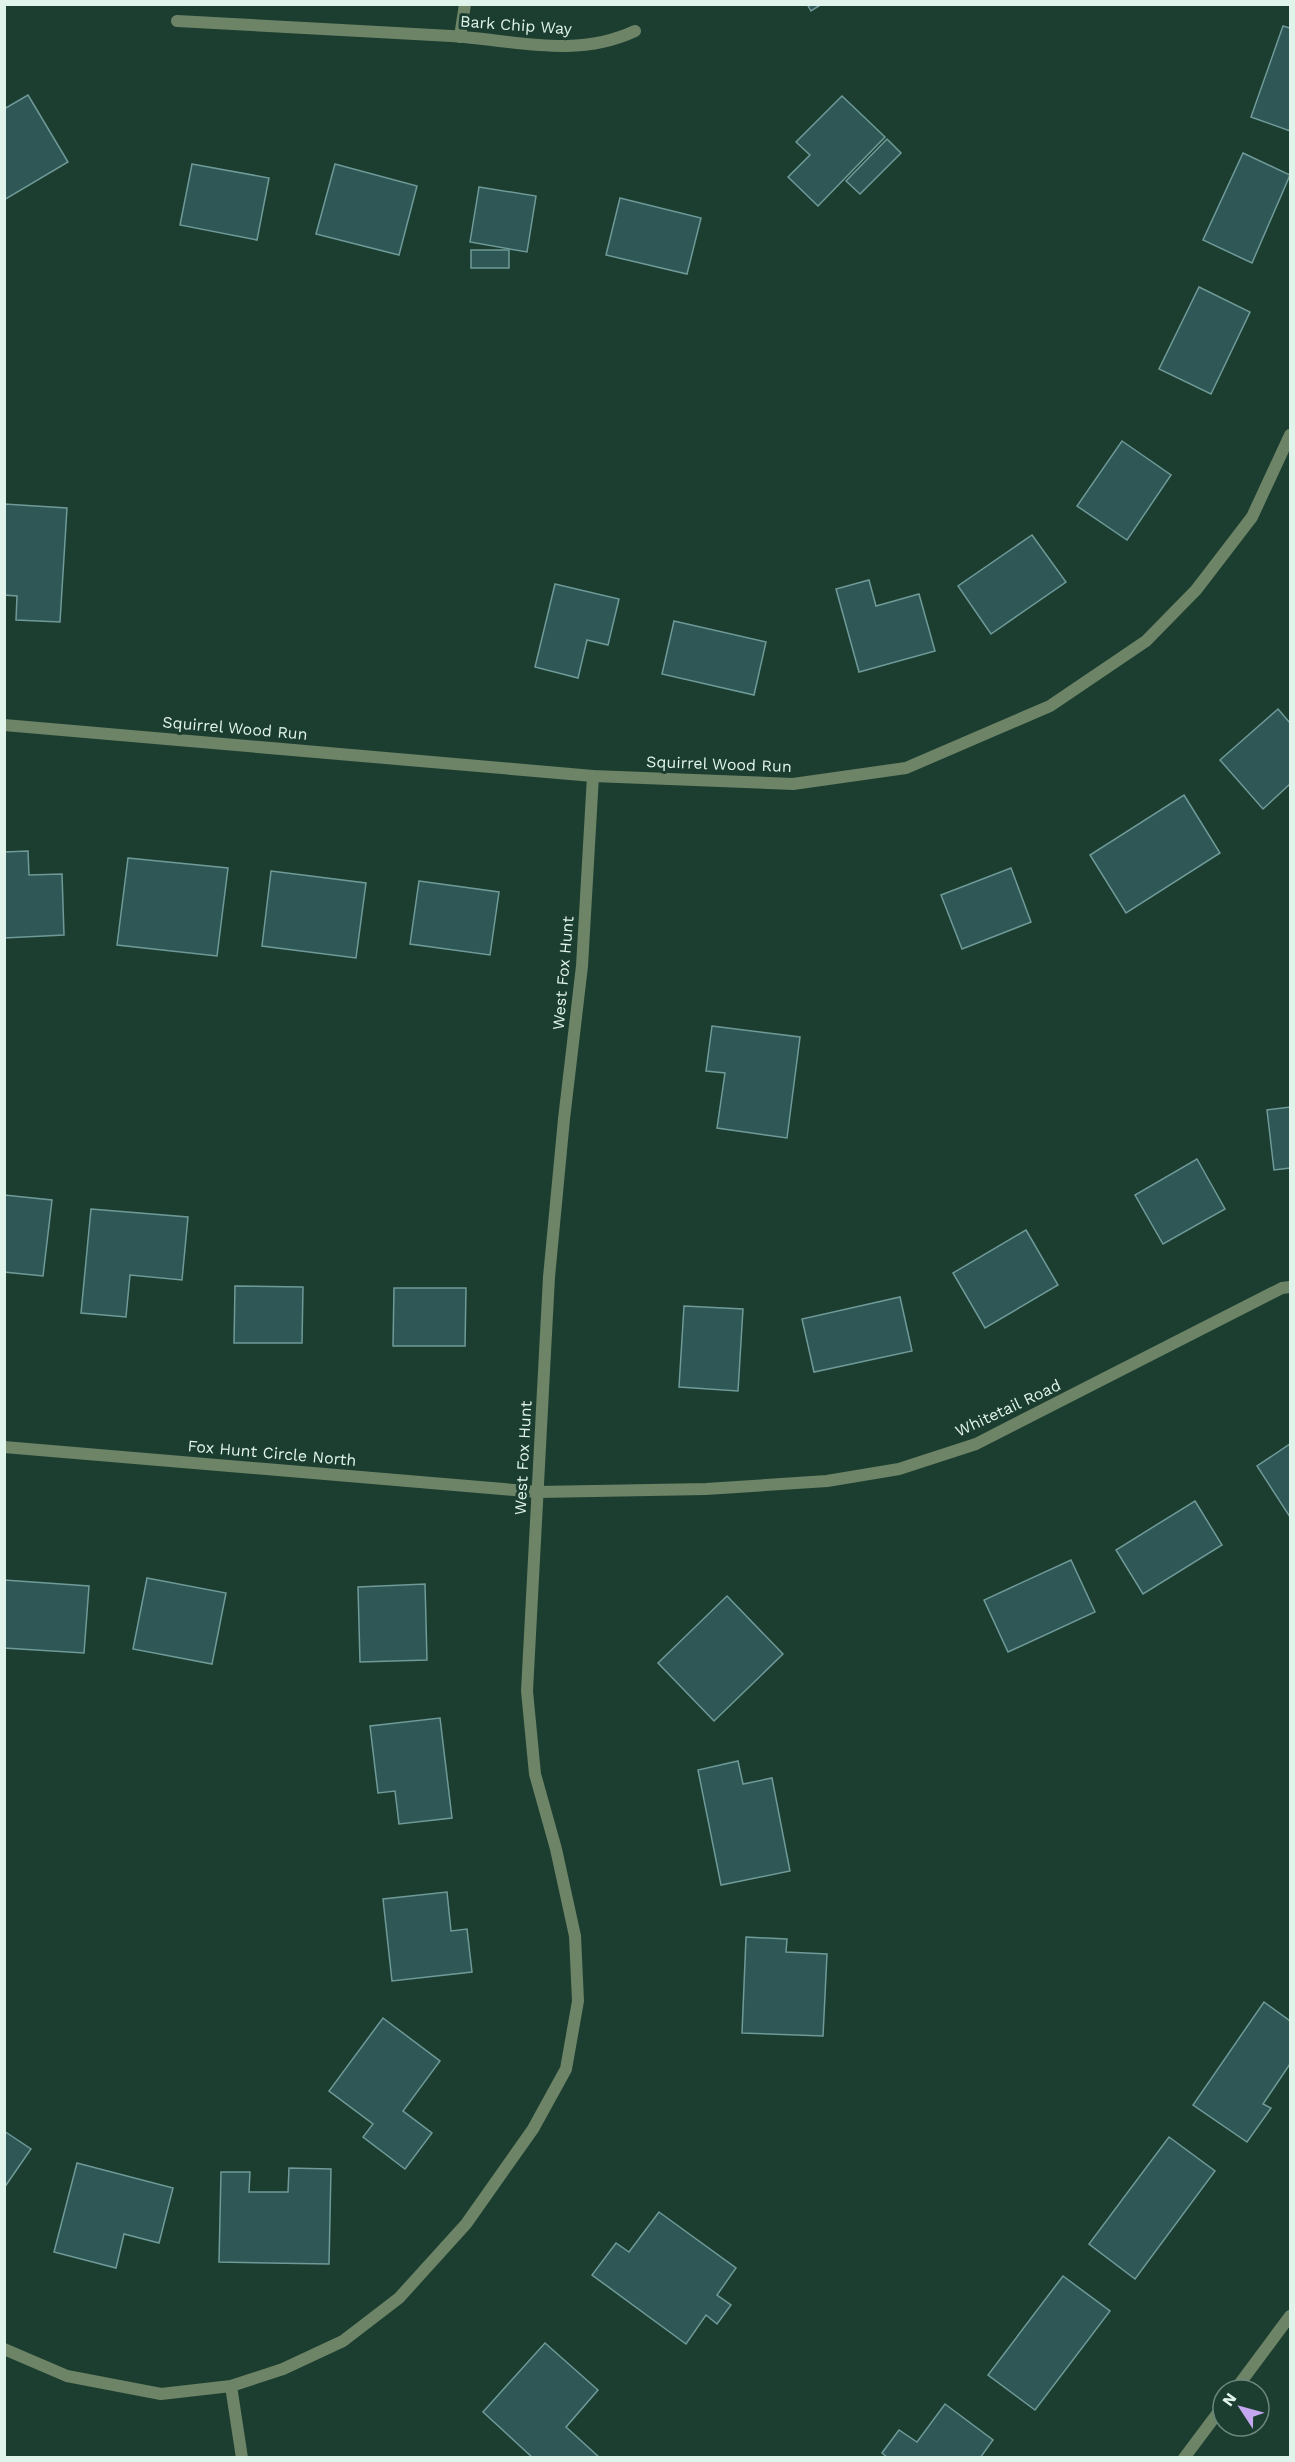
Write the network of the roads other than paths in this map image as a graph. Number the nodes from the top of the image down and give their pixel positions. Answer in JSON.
{"nodes":[{"id":1,"x":465,"y":4,"type":"edge"},
{"id":2,"x":177,"y":21,"type":"dead end"},
{"id":3,"x":635,"y":31,"type":"dead end"},
{"id":4,"x":460,"y":37,"type":"junction"},
{"id":5,"x":1290,"y":435,"type":"edge"},
{"id":6,"x":4,"y":725,"type":"edge"},
{"id":7,"x":593,"y":776,"type":"junction"},
{"id":8,"x":1290,"y":1287,"type":"edge"},
{"id":9,"x":4,"y":1447,"type":"edge"},
{"id":10,"x":538,"y":1492,"type":"junction"},
{"id":11,"x":1290,"y":2316,"type":"edge"},
{"id":12,"x":4,"y":2349,"type":"edge"},
{"id":13,"x":1244,"y":2378,"type":"edge"},
{"id":14,"x":231,"y":2386,"type":"junction"},
{"id":15,"x":1211,"y":2422,"type":"edge"},
{"id":16,"x":242,"y":2457,"type":"edge"},
{"id":17,"x":1184,"y":2457,"type":"edge"}],
"edges":[{"from":1,"to":4,"type":"street"},
{"from":2,"to":4,"type":"street","name":"Bark Chip Way"},
{"from":3,"to":4,"type":"street","name":"Bark Chip Way"},
{"from":5,"to":7,"type":"street","name":"Squirrel Wood Run"},
{"from":6,"to":7,"type":"street","name":"Squirrel Wood Run"},
{"from":7,"to":10,"type":"street","name":"West Fox Hunt"},
{"from":8,"to":10,"type":"street","name":"Whitetail Road"},
{"from":9,"to":10,"type":"street","name":"Fox Hunt Circle North"},
{"from":10,"to":14,"type":"street","name":"West Fox Hunt"},
{"from":11,"to":13,"type":"street"},
{"from":12,"to":14,"type":"street","name":"West Fox Hunt"},
{"from":14,"to":16,"type":"street"},
{"from":15,"to":17,"type":"street"}]}
